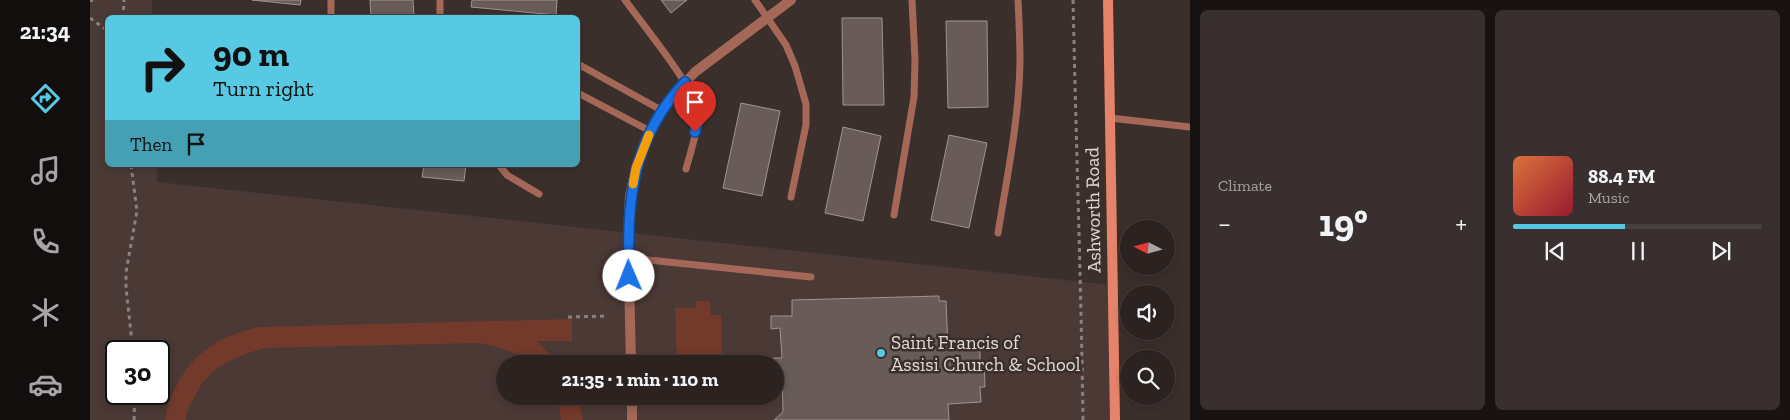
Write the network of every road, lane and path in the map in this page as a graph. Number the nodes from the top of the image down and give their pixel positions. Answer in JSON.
{"nodes":[{"id":1,"x":124,"y":0,"type":"edge"},
{"id":2,"x":330,"y":0,"type":"edge"},
{"id":3,"x":440,"y":0,"type":"edge"},
{"id":4,"x":625,"y":0,"type":"edge"},
{"id":5,"x":756,"y":0,"type":"edge"},
{"id":6,"x":791,"y":0,"type":"edge"},
{"id":7,"x":912,"y":0,"type":"edge"},
{"id":8,"x":1018,"y":0,"type":"edge"},
{"id":9,"x":1073,"y":0,"type":"edge"},
{"id":10,"x":1108,"y":0,"type":"edge"},
{"id":11,"x":123,"y":15,"type":"edge"},
{"id":12,"x":331,"y":15,"type":"edge"},
{"id":13,"x":440,"y":15,"type":"edge"},
{"id":14,"x":768,"y":17,"type":"junction"},
{"id":15,"x":90,"y":18,"type":"edge"},
{"id":16,"x":105,"y":30,"type":"edge"},
{"id":17,"x":580,"y":65,"type":"edge"},
{"id":18,"x":685,"y":82,"type":"junction"},
{"id":19,"x":580,"y":94,"type":"edge"},
{"id":20,"x":661,"y":110,"type":"junction"},
{"id":21,"x":1110,"y":118,"type":"junction"},
{"id":22,"x":1190,"y":128,"type":"edge"},
{"id":23,"x":650,"y":131,"type":"junction"},
{"id":24,"x":132,"y":167,"type":"edge"},
{"id":25,"x":500,"y":167,"type":"edge"},
{"id":26,"x":686,"y":169,"type":"dead end"},
{"id":27,"x":539,"y":194,"type":"dead end"},
{"id":28,"x":791,"y":196,"type":"dead end"},
{"id":29,"x":894,"y":215,"type":"dead end"},
{"id":30,"x":998,"y":233,"type":"dead end"},
{"id":31,"x":628,"y":258,"type":"junction"},
{"id":32,"x":811,"y":278,"type":"dead end"},
{"id":33,"x":607,"y":316,"type":"dead end"},
{"id":34,"x":568,"y":317,"type":"dead end"},
{"id":35,"x":132,"y":340,"type":"edge"},
{"id":36,"x":631,"y":355,"type":"edge"},
{"id":37,"x":135,"y":405,"type":"edge"},
{"id":38,"x":632,"y":405,"type":"edge"},
{"id":39,"x":134,"y":420,"type":"edge"},
{"id":40,"x":632,"y":420,"type":"edge"},
{"id":41,"x":1083,"y":420,"type":"edge"},
{"id":42,"x":1115,"y":420,"type":"edge"}],
"edges":[{"from":1,"to":11,"type":"path"},
{"from":2,"to":12,"type":"lane"},
{"from":3,"to":13,"type":"lane"},
{"from":4,"to":18,"type":"lane"},
{"from":5,"to":14,"type":"lane"},
{"from":6,"to":14,"type":"street"},
{"from":7,"to":29,"type":"lane"},
{"from":8,"to":30,"type":"lane"},
{"from":9,"to":41,"type":"path"},
{"from":10,"to":21,"type":"main road","name":"Ashworth Road"},
{"from":14,"to":18,"type":"street"},
{"from":14,"to":28,"type":"lane"},
{"from":15,"to":16,"type":"path"},
{"from":17,"to":20,"type":"lane"},
{"from":18,"to":20,"type":"street"},
{"from":18,"to":26,"type":"lane"},
{"from":19,"to":23,"type":"lane"},
{"from":20,"to":23,"type":"street"},
{"from":21,"to":22,"type":"lane"},
{"from":21,"to":42,"type":"main road","name":"Ashworth Road"},
{"from":23,"to":31,"type":"street"},
{"from":24,"to":35,"type":"path"},
{"from":25,"to":27,"type":"lane"},
{"from":31,"to":32,"type":"lane"},
{"from":31,"to":36,"type":"street"},
{"from":33,"to":34,"type":"path"},
{"from":37,"to":39,"type":"path"},
{"from":38,"to":40,"type":"street"}]}
